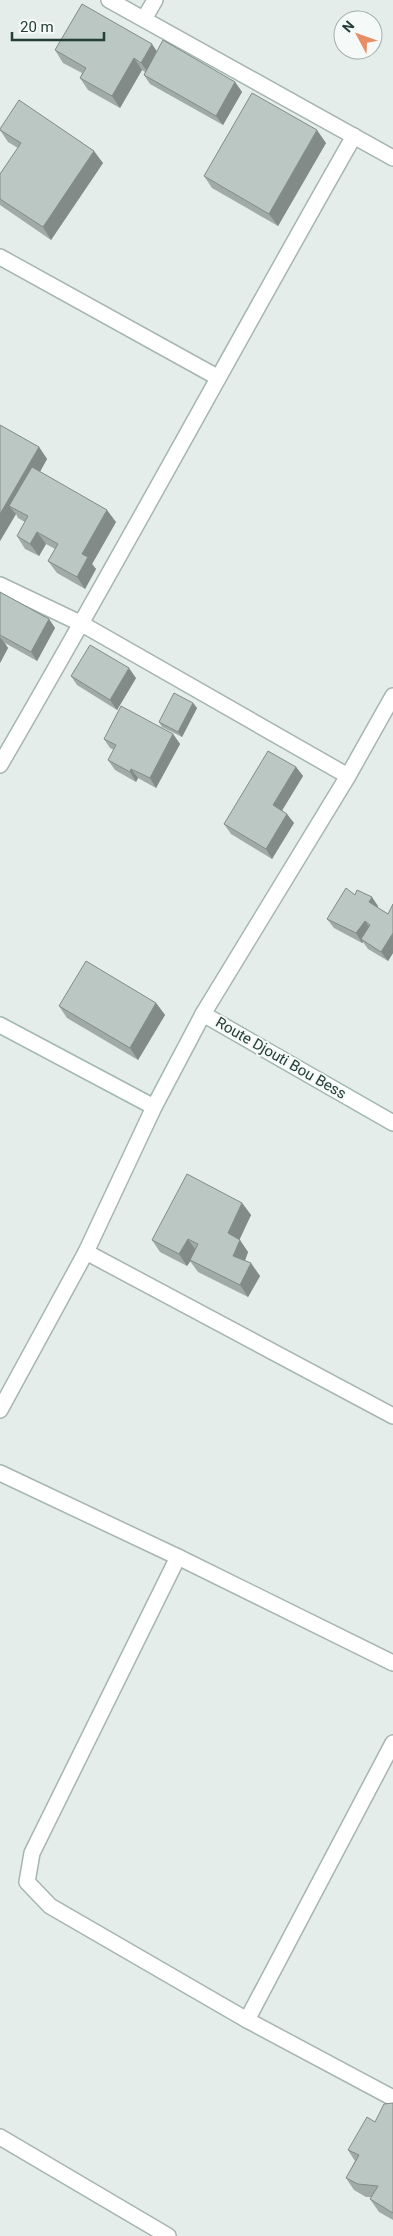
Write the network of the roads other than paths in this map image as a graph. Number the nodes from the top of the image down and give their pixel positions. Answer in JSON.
{"nodes":[{"id":1,"x":109,"y":0,"type":"edge"},
{"id":2,"x":155,"y":0,"type":"edge"},
{"id":3,"x":144,"y":19,"type":"junction"},
{"id":4,"x":354,"y":136,"type":"junction"},
{"id":5,"x":393,"y":158,"type":"edge"},
{"id":6,"x":0,"y":257,"type":"edge"},
{"id":7,"x":217,"y":377,"type":"junction"},
{"id":8,"x":0,"y":585,"type":"edge"},
{"id":9,"x":82,"y":624,"type":"junction"},
{"id":10,"x":393,"y":696,"type":"edge"},
{"id":11,"x":0,"y":765,"type":"edge"},
{"id":12,"x":348,"y":776,"type":"junction"},
{"id":13,"x":203,"y":1014,"type":"junction"},
{"id":14,"x":0,"y":1025,"type":"edge"},
{"id":15,"x":154,"y":1107,"type":"junction"},
{"id":16,"x":393,"y":1123,"type":"edge"},
{"id":17,"x":86,"y":1252,"type":"junction"},
{"id":18,"x":0,"y":1410,"type":"edge"},
{"id":19,"x":393,"y":1416,"type":"edge"},
{"id":20,"x":0,"y":1473,"type":"edge"},
{"id":21,"x":178,"y":1557,"type":"junction"},
{"id":22,"x":393,"y":1663,"type":"edge"},
{"id":23,"x":393,"y":1743,"type":"edge"},
{"id":24,"x":247,"y":2020,"type":"junction"},
{"id":25,"x":393,"y":2098,"type":"edge"},
{"id":26,"x":0,"y":2137,"type":"edge"},
{"id":27,"x":162,"y":2235,"type":"edge"}],
"edges":[{"from":1,"to":3,"type":"street"},
{"from":2,"to":3,"type":"street"},
{"from":3,"to":4,"type":"street"},
{"from":4,"to":5,"type":"street"},
{"from":4,"to":7,"type":"street"},
{"from":6,"to":7,"type":"street"},
{"from":7,"to":9,"type":"street"},
{"from":8,"to":9,"type":"street"},
{"from":9,"to":11,"type":"street"},
{"from":9,"to":12,"type":"street"},
{"from":10,"to":12,"type":"street"},
{"from":12,"to":13,"type":"street"},
{"from":13,"to":15,"type":"street","name":"Route Djouti Bou Bess"},
{"from":13,"to":16,"type":"street","name":"Route Djouti Bou Bess"},
{"from":14,"to":15,"type":"street"},
{"from":15,"to":17,"type":"street","name":"Route Djouti Bou Bess"},
{"from":17,"to":18,"type":"street","name":"Route Djouti Bou Bess"},
{"from":17,"to":19,"type":"street"},
{"from":20,"to":21,"type":"street"},
{"from":21,"to":22,"type":"street"},
{"from":21,"to":24,"type":"street"},
{"from":23,"to":24,"type":"street"},
{"from":24,"to":25,"type":"street"},
{"from":26,"to":27,"type":"street"}]}
